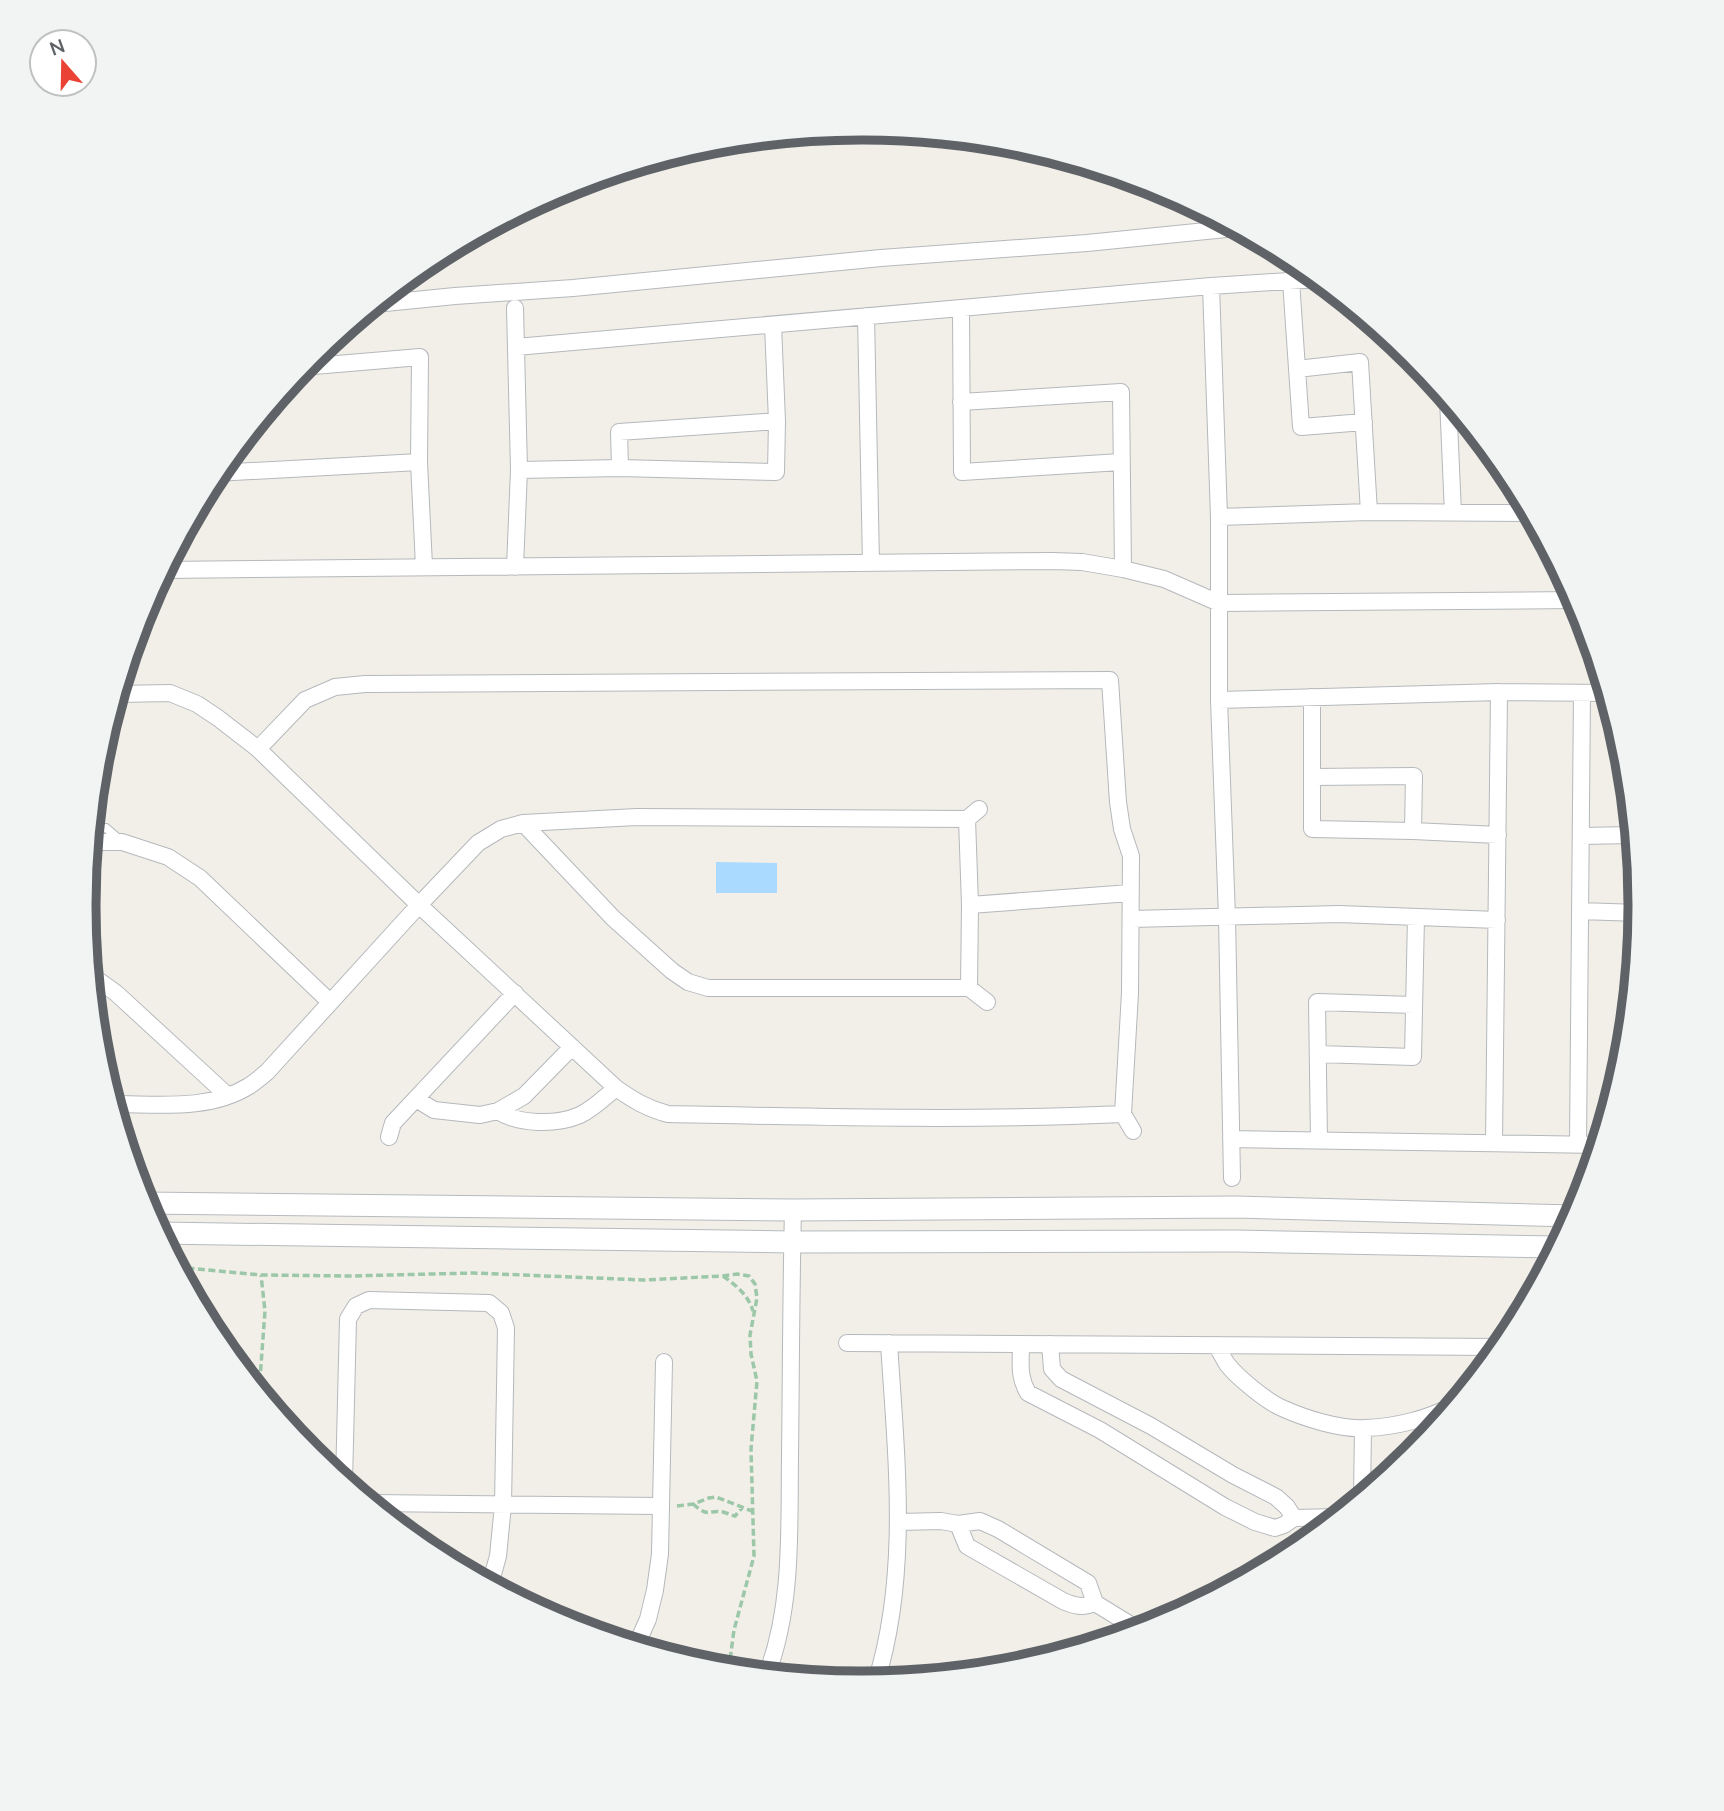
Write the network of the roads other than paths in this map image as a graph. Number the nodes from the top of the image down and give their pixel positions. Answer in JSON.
{"nodes":[{"id":1,"x":1221,"y":230,"type":"edge"},
{"id":2,"x":1303,"y":280,"type":"edge"},
{"id":3,"x":1291,"y":281,"type":"junction"},
{"id":4,"x":1210,"y":286,"type":"junction"},
{"id":5,"x":391,"y":302,"type":"edge"},
{"id":6,"x":961,"y":307,"type":"junction"},
{"id":7,"x":515,"y":308,"type":"dead end"},
{"id":8,"x":866,"y":316,"type":"junction"},
{"id":9,"x":773,"y":325,"type":"junction"},
{"id":10,"x":516,"y":347,"type":"junction"},
{"id":11,"x":320,"y":366,"type":"edge"},
{"id":12,"x":1297,"y":369,"type":"junction"},
{"id":13,"x":961,"y":402,"type":"junction"},
{"id":14,"x":1449,"y":414,"type":"edge"},
{"id":15,"x":777,"y":421,"type":"junction"},
{"id":16,"x":1364,"y":422,"type":"junction"},
{"id":17,"x":419,"y":462,"type":"junction"},
{"id":18,"x":1121,"y":462,"type":"junction"},
{"id":19,"x":620,"y":468,"type":"junction"},
{"id":20,"x":519,"y":470,"type":"junction"},
{"id":21,"x":231,"y":472,"type":"edge"},
{"id":22,"x":1369,"y":512,"type":"junction"},
{"id":23,"x":1454,"y":513,"type":"junction"},
{"id":24,"x":1519,"y":513,"type":"edge"},
{"id":25,"x":1219,"y":517,"type":"junction"},
{"id":26,"x":871,"y":563,"type":"junction"},
{"id":27,"x":424,"y":566,"type":"junction"},
{"id":28,"x":515,"y":566,"type":"junction"},
{"id":29,"x":1123,"y":569,"type":"junction"},
{"id":30,"x":174,"y":570,"type":"edge"},
{"id":31,"x":1564,"y":600,"type":"edge"},
{"id":32,"x":1219,"y":603,"type":"junction"},
{"id":33,"x":1499,"y":692,"type":"junction"},
{"id":34,"x":1582,"y":693,"type":"junction"},
{"id":35,"x":1598,"y":693,"type":"edge"},
{"id":36,"x":126,"y":694,"type":"edge"},
{"id":37,"x":1312,"y":697,"type":"junction"},
{"id":38,"x":1219,"y":700,"type":"junction"},
{"id":39,"x":258,"y":750,"type":"junction"},
{"id":40,"x":1312,"y":777,"type":"junction"},
{"id":41,"x":523,"y":823,"type":"junction"},
{"id":42,"x":101,"y":828,"type":"edge"},
{"id":43,"x":1413,"y":831,"type":"junction"},
{"id":44,"x":1498,"y":835,"type":"junction"},
{"id":45,"x":1624,"y":835,"type":"edge"},
{"id":46,"x":1581,"y":836,"type":"junction"},
{"id":47,"x":99,"y":842,"type":"edge"},
{"id":48,"x":122,"y":842,"type":"junction"},
{"id":49,"x":1130,"y":893,"type":"junction"},
{"id":50,"x":419,"y":905,"type":"junction"},
{"id":51,"x":970,"y":905,"type":"junction"},
{"id":52,"x":1580,"y":911,"type":"junction"},
{"id":53,"x":1628,"y":913,"type":"edge"},
{"id":54,"x":1227,"y":917,"type":"junction"},
{"id":55,"x":1416,"y":917,"type":"junction"},
{"id":56,"x":1131,"y":919,"type":"junction"},
{"id":57,"x":1497,"y":920,"type":"junction"},
{"id":58,"x":101,"y":982,"type":"edge"},
{"id":59,"x":969,"y":988,"type":"junction"},
{"id":60,"x":515,"y":993,"type":"junction"},
{"id":61,"x":330,"y":1002,"type":"junction"},
{"id":62,"x":987,"y":1002,"type":"dead end"},
{"id":63,"x":1414,"y":1005,"type":"junction"},
{"id":64,"x":572,"y":1047,"type":"junction"},
{"id":65,"x":1318,"y":1054,"type":"junction"},
{"id":66,"x":616,"y":1088,"type":"junction"},
{"id":67,"x":228,"y":1096,"type":"junction"},
{"id":68,"x":416,"y":1099,"type":"junction"},
{"id":69,"x":122,"y":1104,"type":"edge"},
{"id":70,"x":498,"y":1111,"type":"junction"},
{"id":71,"x":1123,"y":1114,"type":"junction"},
{"id":72,"x":1133,"y":1131,"type":"dead end"},
{"id":73,"x":389,"y":1137,"type":"dead end"},
{"id":74,"x":1231,"y":1139,"type":"junction"},
{"id":75,"x":1319,"y":1140,"type":"junction"},
{"id":76,"x":1494,"y":1143,"type":"junction"},
{"id":77,"x":1577,"y":1144,"type":"junction"},
{"id":78,"x":1590,"y":1144,"type":"edge"},
{"id":79,"x":1232,"y":1178,"type":"dead end"},
{"id":80,"x":157,"y":1203,"type":"edge"},
{"id":81,"x":793,"y":1210,"type":"junction"},
{"id":82,"x":1562,"y":1216,"type":"edge"},
{"id":83,"x":170,"y":1233,"type":"edge"},
{"id":84,"x":792,"y":1242,"type":"junction"},
{"id":85,"x":1547,"y":1247,"type":"edge"},
{"id":86,"x":848,"y":1343,"type":"dead end"},
{"id":87,"x":889,"y":1343,"type":"junction"},
{"id":88,"x":1021,"y":1344,"type":"junction"},
{"id":89,"x":1050,"y":1344,"type":"junction"},
{"id":90,"x":1216,"y":1345,"type":"junction"},
{"id":91,"x":1484,"y":1352,"type":"edge"},
{"id":92,"x":664,"y":1362,"type":"dead end"},
{"id":93,"x":1434,"y":1414,"type":"edge"},
{"id":94,"x":1363,"y":1429,"type":"junction"},
{"id":95,"x":344,"y":1469,"type":"edge"},
{"id":96,"x":1362,"y":1485,"type":"edge"},
{"id":97,"x":384,"y":1503,"type":"edge"},
{"id":98,"x":503,"y":1505,"type":"junction"},
{"id":99,"x":661,"y":1506,"type":"junction"},
{"id":100,"x":1322,"y":1517,"type":"edge"},
{"id":101,"x":1294,"y":1518,"type":"junction"},
{"id":102,"x":898,"y":1522,"type":"junction"},
{"id":103,"x":958,"y":1524,"type":"junction"},
{"id":104,"x":492,"y":1576,"type":"edge"},
{"id":105,"x":1095,"y":1603,"type":"junction"},
{"id":106,"x":1128,"y":1623,"type":"edge"},
{"id":107,"x":640,"y":1638,"type":"edge"},
{"id":108,"x":769,"y":1666,"type":"edge"},
{"id":109,"x":881,"y":1671,"type":"edge"}],
"edges":[{"from":1,"to":5,"type":"street"},
{"from":2,"to":3,"type":"street"},
{"from":3,"to":4,"type":"street"},
{"from":3,"to":12,"type":"street"},
{"from":4,"to":6,"type":"street"},
{"from":4,"to":25,"type":"street"},
{"from":6,"to":8,"type":"street"},
{"from":6,"to":13,"type":"street"},
{"from":7,"to":10,"type":"street"},
{"from":8,"to":9,"type":"street"},
{"from":8,"to":26,"type":"street"},
{"from":9,"to":10,"type":"street"},
{"from":9,"to":15,"type":"street"},
{"from":10,"to":20,"type":"street"},
{"from":11,"to":17,"type":"street"},
{"from":12,"to":16,"type":"street"},
{"from":12,"to":16,"type":"street"},
{"from":13,"to":18,"type":"street"},
{"from":13,"to":18,"type":"street"},
{"from":14,"to":23,"type":"street"},
{"from":15,"to":19,"type":"street"},
{"from":15,"to":19,"type":"street"},
{"from":16,"to":22,"type":"street"},
{"from":17,"to":21,"type":"street"},
{"from":17,"to":27,"type":"street"},
{"from":18,"to":29,"type":"street"},
{"from":19,"to":20,"type":"street"},
{"from":20,"to":28,"type":"street"},
{"from":22,"to":23,"type":"street"},
{"from":22,"to":25,"type":"street"},
{"from":23,"to":24,"type":"street"},
{"from":25,"to":32,"type":"street"},
{"from":26,"to":28,"type":"street"},
{"from":26,"to":29,"type":"street"},
{"from":27,"to":28,"type":"street"},
{"from":27,"to":30,"type":"street"},
{"from":29,"to":32,"type":"street"},
{"from":31,"to":32,"type":"street"},
{"from":32,"to":38,"type":"street"},
{"from":33,"to":34,"type":"street"},
{"from":33,"to":37,"type":"street"},
{"from":33,"to":44,"type":"street"},
{"from":34,"to":35,"type":"street"},
{"from":34,"to":46,"type":"street"},
{"from":36,"to":39,"type":"street"},
{"from":37,"to":38,"type":"street"},
{"from":37,"to":40,"type":"street"},
{"from":38,"to":54,"type":"street"},
{"from":39,"to":49,"type":"street"},
{"from":39,"to":50,"type":"street"},
{"from":40,"to":43,"type":"street"},
{"from":40,"to":43,"type":"street"},
{"from":41,"to":50,"type":"street"},
{"from":41,"to":51,"type":"street"},
{"from":41,"to":59,"type":"street"},
{"from":42,"to":48,"type":"lane"},
{"from":43,"to":44,"type":"street"},
{"from":44,"to":57,"type":"street"},
{"from":45,"to":46,"type":"street"},
{"from":46,"to":52,"type":"street"},
{"from":47,"to":48,"type":"street"},
{"from":48,"to":61,"type":"street"},
{"from":49,"to":51,"type":"street"},
{"from":49,"to":56,"type":"street"},
{"from":50,"to":60,"type":"street"},
{"from":50,"to":61,"type":"street"},
{"from":51,"to":59,"type":"street"},
{"from":52,"to":53,"type":"street"},
{"from":52,"to":77,"type":"street"},
{"from":54,"to":55,"type":"street"},
{"from":54,"to":56,"type":"street"},
{"from":54,"to":74,"type":"street"},
{"from":55,"to":57,"type":"street"},
{"from":55,"to":63,"type":"street"},
{"from":56,"to":71,"type":"street"},
{"from":57,"to":76,"type":"street"},
{"from":58,"to":67,"type":"street"},
{"from":59,"to":62,"type":"street"},
{"from":60,"to":64,"type":"street"},
{"from":60,"to":68,"type":"street"},
{"from":61,"to":67,"type":"street"},
{"from":63,"to":65,"type":"street"},
{"from":63,"to":65,"type":"street"},
{"from":64,"to":66,"type":"street"},
{"from":64,"to":70,"type":"street"},
{"from":65,"to":75,"type":"street"},
{"from":66,"to":70,"type":"street"},
{"from":66,"to":71,"type":"street"},
{"from":67,"to":69,"type":"street"},
{"from":68,"to":70,"type":"street"},
{"from":68,"to":73,"type":"street"},
{"from":71,"to":72,"type":"street"},
{"from":74,"to":75,"type":"street"},
{"from":74,"to":79,"type":"street"},
{"from":75,"to":76,"type":"street"},
{"from":76,"to":77,"type":"street"},
{"from":77,"to":78,"type":"street"},
{"from":80,"to":81,"type":"street"},
{"from":81,"to":82,"type":"street"},
{"from":81,"to":84,"type":"street"},
{"from":83,"to":84,"type":"street"},
{"from":84,"to":85,"type":"street"},
{"from":84,"to":108,"type":"street"},
{"from":86,"to":87,"type":"street"},
{"from":87,"to":88,"type":"street"},
{"from":87,"to":102,"type":"street"},
{"from":88,"to":89,"type":"street"},
{"from":88,"to":101,"type":"street"},
{"from":89,"to":90,"type":"street"},
{"from":89,"to":101,"type":"street"},
{"from":90,"to":91,"type":"street"},
{"from":90,"to":94,"type":"street"},
{"from":92,"to":99,"type":"street"},
{"from":93,"to":94,"type":"street"},
{"from":94,"to":96,"type":"street"},
{"from":95,"to":98,"type":"street"},
{"from":97,"to":98,"type":"street"},
{"from":98,"to":99,"type":"street"},
{"from":98,"to":104,"type":"street"},
{"from":99,"to":107,"type":"street"},
{"from":100,"to":101,"type":"street"},
{"from":102,"to":103,"type":"street"},
{"from":102,"to":109,"type":"street"},
{"from":103,"to":105,"type":"street"},
{"from":103,"to":105,"type":"street"},
{"from":105,"to":106,"type":"street"}]}
